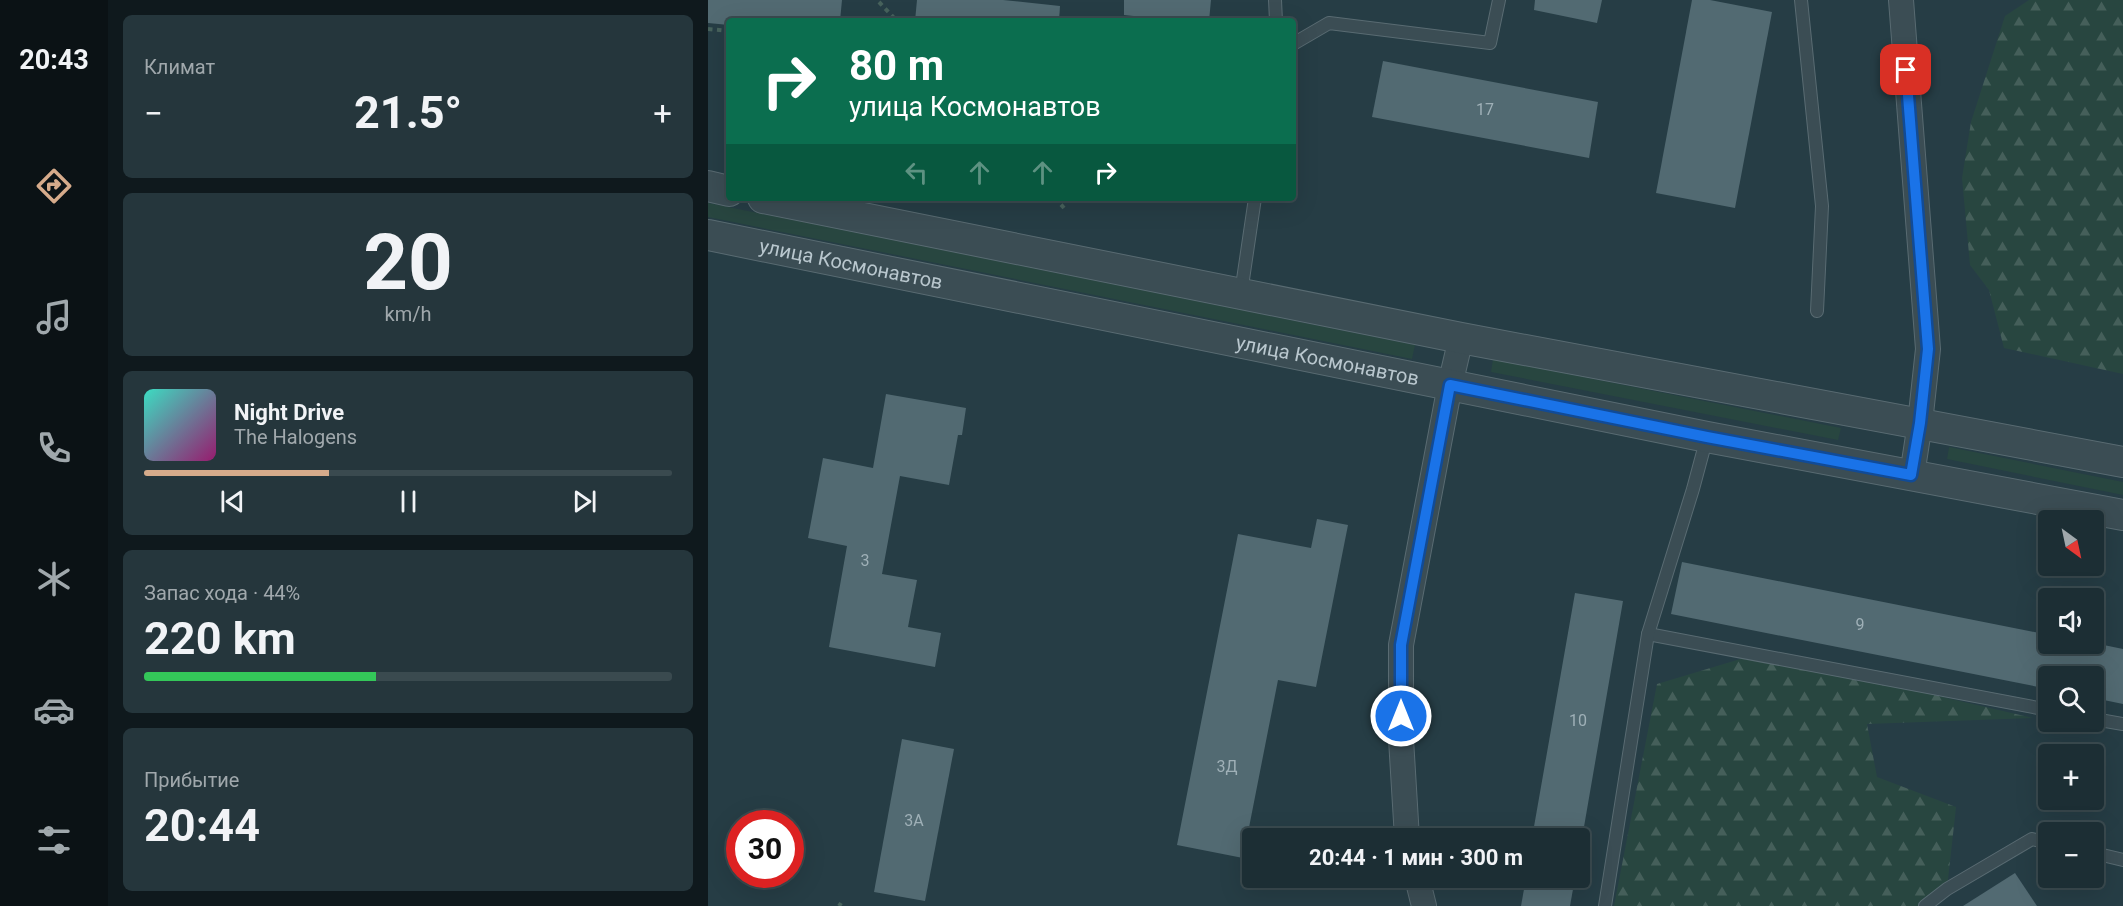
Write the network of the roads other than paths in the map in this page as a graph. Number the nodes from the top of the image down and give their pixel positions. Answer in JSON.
{"nodes":[{"id":1,"x":1275,"y":0,"type":"edge"},
{"id":2,"x":1498,"y":0,"type":"edge"},
{"id":3,"x":1801,"y":0,"type":"edge"},
{"id":4,"x":1901,"y":0,"type":"edge"},
{"id":5,"x":1276,"y":18,"type":"edge"},
{"id":6,"x":1296,"y":42,"type":"edge"},
{"id":7,"x":708,"y":186,"type":"edge"},
{"id":8,"x":726,"y":190,"type":"edge"},
{"id":9,"x":778,"y":201,"type":"edge"},
{"id":10,"x":1255,"y":201,"type":"edge"},
{"id":11,"x":708,"y":236,"type":"edge"},
{"id":12,"x":1240,"y":294,"type":"junction"},
{"id":13,"x":1817,"y":310,"type":"dead end"},
{"id":14,"x":1461,"y":338,"type":"junction"},
{"id":15,"x":1450,"y":385,"type":"junction"},
{"id":16,"x":1920,"y":423,"type":"junction"},
{"id":17,"x":1707,"y":437,"type":"junction"},
{"id":18,"x":2123,"y":462,"type":"edge"},
{"id":19,"x":1911,"y":475,"type":"junction"},
{"id":20,"x":2123,"y":515,"type":"edge"},
{"id":21,"x":1648,"y":633,"type":"junction"},
{"id":22,"x":2038,"y":708,"type":"edge"},
{"id":23,"x":2104,"y":721,"type":"edge"},
{"id":24,"x":2123,"y":724,"type":"edge"},
{"id":25,"x":1406,"y":828,"type":"edge"},
{"id":26,"x":2038,"y":840,"type":"edge"},
{"id":27,"x":2104,"y":855,"type":"edge"},
{"id":28,"x":2123,"y":860,"type":"edge"},
{"id":29,"x":1420,"y":888,"type":"edge"},
{"id":30,"x":1424,"y":906,"type":"edge"},
{"id":31,"x":1605,"y":906,"type":"edge"},
{"id":32,"x":1924,"y":906,"type":"edge"}],
"edges":[{"from":1,"to":5,"type":"lane"},
{"from":2,"to":6,"type":"lane"},
{"from":3,"to":13,"type":"lane"},
{"from":4,"to":16,"type":"street"},
{"from":7,"to":8,"type":"street"},
{"from":9,"to":12,"type":"street"},
{"from":10,"to":12,"type":"lane"},
{"from":11,"to":15,"type":"street","name":"улица Космонавтов"},
{"from":12,"to":14,"type":"street"},
{"from":14,"to":15,"type":"street"},
{"from":14,"to":16,"type":"street"},
{"from":15,"to":17,"type":"street","name":"улица Космонавтов"},
{"from":15,"to":25,"type":"street"},
{"from":16,"to":18,"type":"street"},
{"from":16,"to":19,"type":"street"},
{"from":17,"to":19,"type":"street","name":"улица Космонавтов"},
{"from":17,"to":21,"type":"lane"},
{"from":19,"to":20,"type":"street","name":"улица Космонавтов"},
{"from":21,"to":22,"type":"lane"},
{"from":21,"to":31,"type":"lane"},
{"from":23,"to":24,"type":"lane"},
{"from":26,"to":32,"type":"lane"},
{"from":27,"to":28,"type":"lane"},
{"from":29,"to":30,"type":"street"}]}
